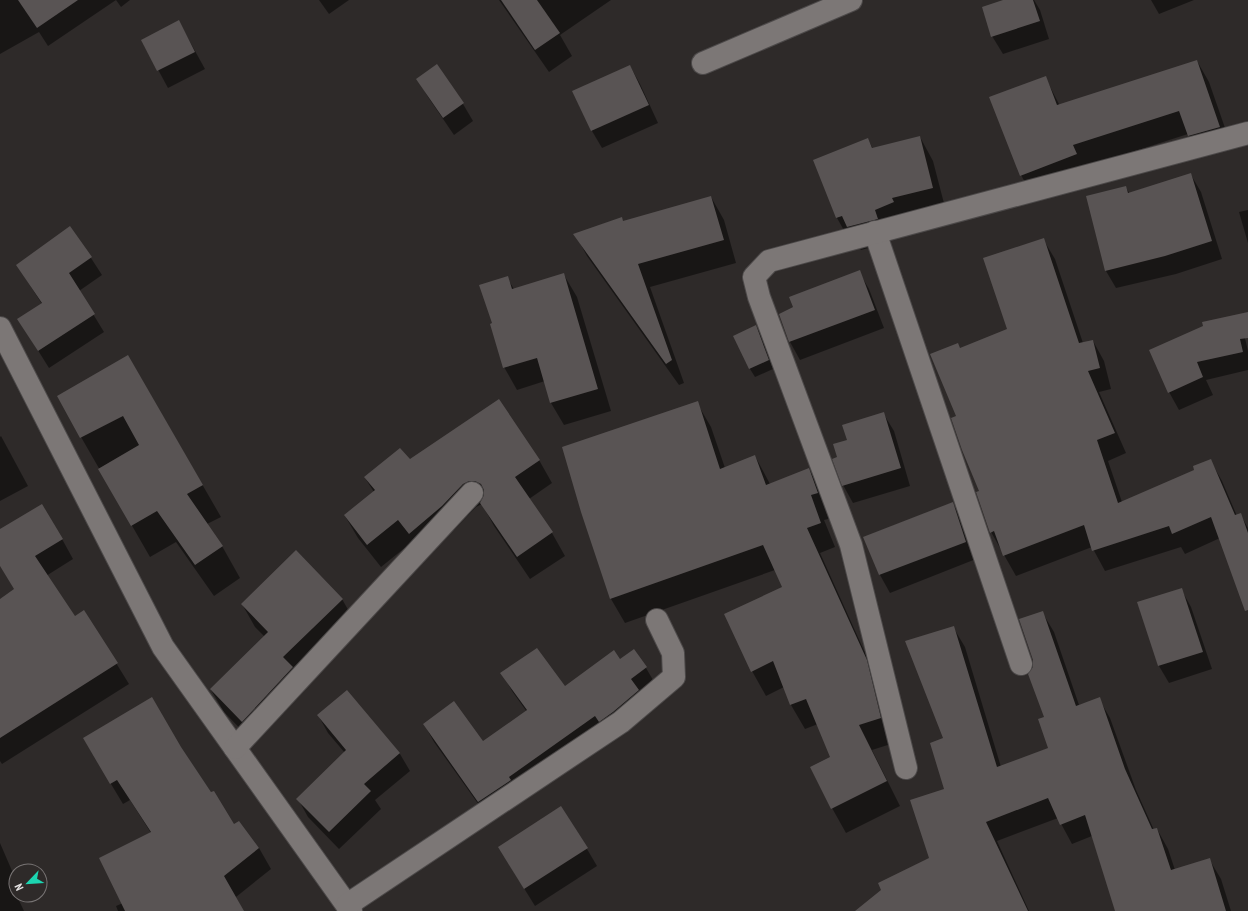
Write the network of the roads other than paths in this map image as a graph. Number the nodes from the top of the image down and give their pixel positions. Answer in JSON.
{"nodes":[{"id":1,"x":852,"y":0,"type":"edge"},
{"id":2,"x":703,"y":63,"type":"dead end"},
{"id":3,"x":1248,"y":132,"type":"edge"},
{"id":4,"x":875,"y":232,"type":"junction"},
{"id":5,"x":0,"y":328,"type":"edge"},
{"id":6,"x":472,"y":493,"type":"dead end"},
{"id":7,"x":657,"y":620,"type":"dead end"},
{"id":8,"x":1021,"y":664,"type":"dead end"},
{"id":9,"x":235,"y":748,"type":"junction"},
{"id":10,"x":906,"y":768,"type":"dead end"},
{"id":11,"x":349,"y":908,"type":"edge"}],
"edges":[{"from":1,"to":2,"type":"street"},
{"from":3,"to":4,"type":"street"},
{"from":4,"to":8,"type":"street"},
{"from":4,"to":10,"type":"street"},
{"from":5,"to":9,"type":"street"},
{"from":6,"to":9,"type":"street"},
{"from":7,"to":11,"type":"street"},
{"from":9,"to":11,"type":"street"}]}
